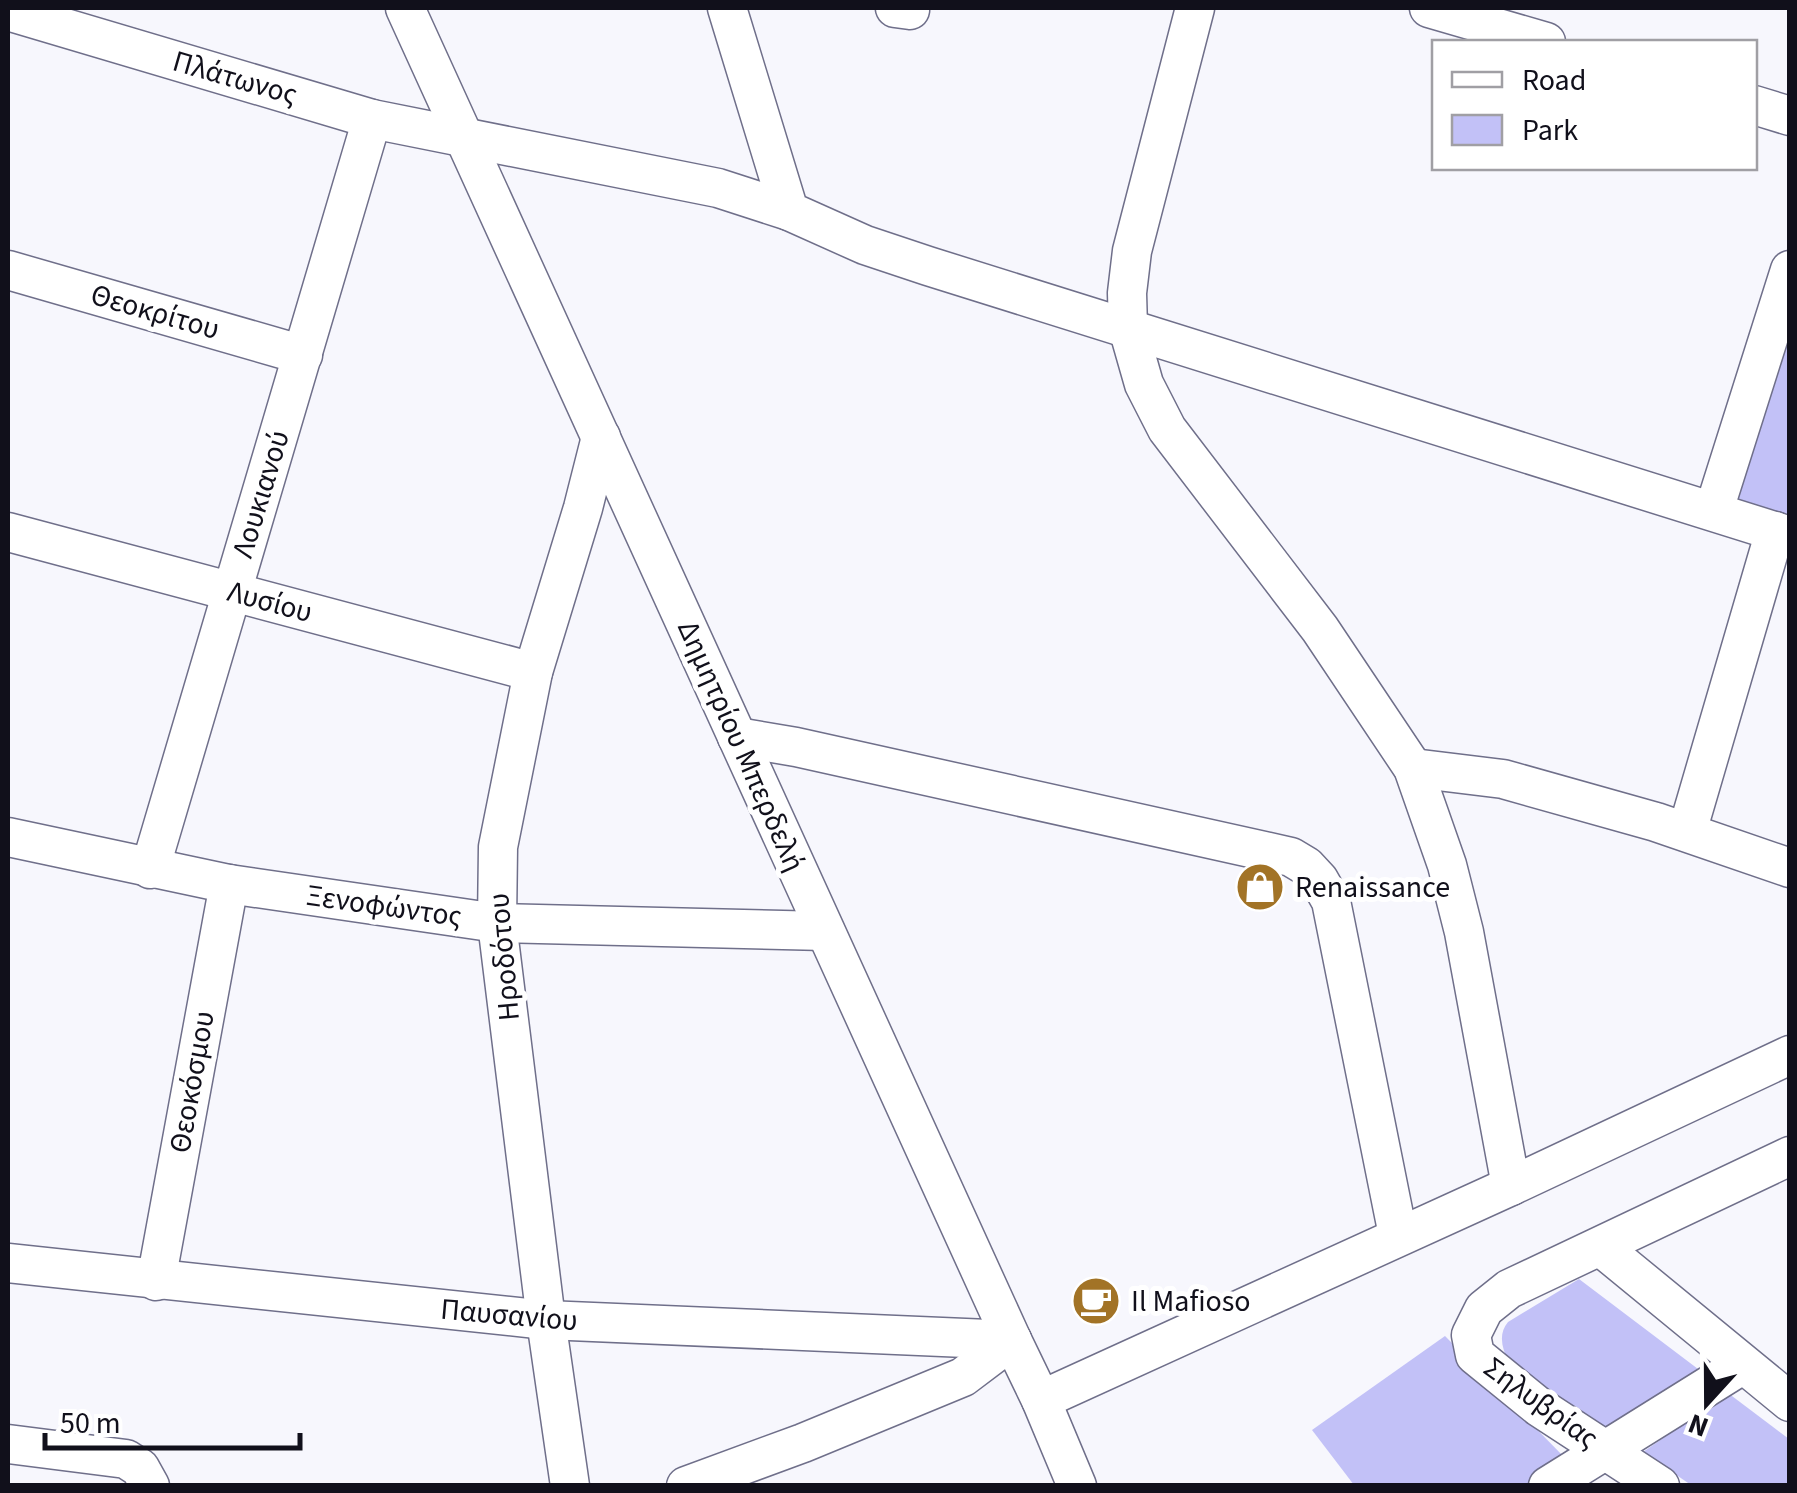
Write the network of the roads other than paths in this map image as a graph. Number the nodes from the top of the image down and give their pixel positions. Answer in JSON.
{"nodes":[{"id":1,"x":405,"y":8,"type":"edge"},
{"id":2,"x":727,"y":8,"type":"edge"},
{"id":3,"x":1195,"y":8,"type":"edge"},
{"id":4,"x":1429,"y":8,"type":"edge"},
{"id":5,"x":8,"y":11,"type":"edge"},
{"id":6,"x":1539,"y":40,"type":"edge"},
{"id":7,"x":1757,"y":106,"type":"edge"},
{"id":8,"x":1790,"y":116,"type":"edge"},
{"id":9,"x":372,"y":119,"type":"junction"},
{"id":10,"x":464,"y":138,"type":"junction"},
{"id":11,"x":789,"y":212,"type":"junction"},
{"id":12,"x":8,"y":270,"type":"edge"},
{"id":13,"x":1790,"y":270,"type":"edge"},
{"id":14,"x":1128,"y":328,"type":"junction"},
{"id":15,"x":303,"y":354,"type":"junction"},
{"id":16,"x":601,"y":437,"type":"junction"},
{"id":17,"x":1714,"y":510,"type":"junction"},
{"id":18,"x":8,"y":532,"type":"edge"},
{"id":19,"x":1782,"y":534,"type":"edge"},
{"id":20,"x":231,"y":592,"type":"junction"},
{"id":21,"x":532,"y":672,"type":"junction"},
{"id":22,"x":737,"y":737,"type":"junction"},
{"id":23,"x":1413,"y":768,"type":"junction"},
{"id":24,"x":1686,"y":832,"type":"junction"},
{"id":25,"x":9,"y":842,"type":"edge"},
{"id":26,"x":1790,"y":868,"type":"edge"},
{"id":27,"x":150,"y":869,"type":"junction"},
{"id":28,"x":229,"y":884,"type":"junction"},
{"id":29,"x":497,"y":923,"type":"junction"},
{"id":30,"x":825,"y":931,"type":"junction"},
{"id":31,"x":1790,"y":1055,"type":"edge"},
{"id":32,"x":1790,"y":1156,"type":"edge"},
{"id":33,"x":1512,"y":1186,"type":"junction"},
{"id":34,"x":1398,"y":1235,"type":"junction"},
{"id":35,"x":1602,"y":1247,"type":"junction"},
{"id":36,"x":8,"y":1263,"type":"edge"},
{"id":37,"x":156,"y":1280,"type":"junction"},
{"id":38,"x":546,"y":1320,"type":"junction"},
{"id":39,"x":1012,"y":1340,"type":"junction"},
{"id":40,"x":1742,"y":1365,"type":"junction"},
{"id":41,"x":1041,"y":1400,"type":"junction"},
{"id":42,"x":1790,"y":1402,"type":"edge"},
{"id":43,"x":8,"y":1444,"type":"edge"},
{"id":44,"x":1604,"y":1450,"type":"junction"},
{"id":45,"x":150,"y":1486,"type":"edge"},
{"id":46,"x":570,"y":1486,"type":"edge"},
{"id":47,"x":686,"y":1486,"type":"edge"},
{"id":48,"x":1077,"y":1486,"type":"edge"},
{"id":49,"x":1548,"y":1486,"type":"edge"},
{"id":50,"x":1660,"y":1486,"type":"edge"}],
"edges":[{"from":1,"to":10,"type":"street","name":"Δημητρίου Μπερδελή"},
{"from":2,"to":11,"type":"street"},
{"from":3,"to":14,"type":"street"},
{"from":4,"to":6,"type":"street"},
{"from":5,"to":9,"type":"street","name":"Πλάτωνος"},
{"from":7,"to":8,"type":"street"},
{"from":9,"to":10,"type":"street","name":"Πλάτωνος"},
{"from":9,"to":15,"type":"street","name":"Λουκιανού"},
{"from":10,"to":11,"type":"street","name":"Πλάτωνος"},
{"from":10,"to":16,"type":"street","name":"Δημητρίου Μπερδελή"},
{"from":11,"to":14,"type":"street","name":"Πλάτωνος"},
{"from":12,"to":15,"type":"street","name":"Θεοκρίτου"},
{"from":13,"to":17,"type":"street"},
{"from":14,"to":17,"type":"street","name":"Πλάτωνος"},
{"from":14,"to":23,"type":"street"},
{"from":15,"to":20,"type":"street","name":"Λουκιανού"},
{"from":16,"to":21,"type":"street","name":"Ηροδότου"},
{"from":16,"to":22,"type":"street","name":"Δημητρίου Μπερδελή"},
{"from":17,"to":19,"type":"street","name":"Πλάτωνος"},
{"from":18,"to":20,"type":"street","name":"Λυσίου"},
{"from":19,"to":24,"type":"street"},
{"from":20,"to":21,"type":"street","name":"Λυσίου"},
{"from":20,"to":27,"type":"street","name":"Λουκιανού"},
{"from":21,"to":29,"type":"street","name":"Ηροδότου"},
{"from":22,"to":30,"type":"street","name":"Δημητρίου Μπερδελή"},
{"from":22,"to":34,"type":"street"},
{"from":23,"to":24,"type":"street"},
{"from":23,"to":33,"type":"street"},
{"from":24,"to":26,"type":"street"},
{"from":25,"to":27,"type":"street","name":"Ξενοφώντος"},
{"from":27,"to":28,"type":"street","name":"Ξενοφώντος"},
{"from":28,"to":29,"type":"street","name":"Ξενοφώντος"},
{"from":28,"to":37,"type":"street","name":"Θεοκόσμου"},
{"from":29,"to":30,"type":"street","name":"Ξενοφώντος"},
{"from":29,"to":38,"type":"street","name":"Ηροδότου"},
{"from":30,"to":39,"type":"street","name":"Δημητρίου Μπερδελή"},
{"from":31,"to":33,"type":"street"},
{"from":32,"to":35,"type":"street"},
{"from":33,"to":34,"type":"street"},
{"from":34,"to":41,"type":"street"},
{"from":35,"to":40,"type":"street"},
{"from":35,"to":44,"type":"street","name":"Σηλυβρίας"},
{"from":36,"to":37,"type":"street","name":"Παυσανίου"},
{"from":37,"to":38,"type":"street","name":"Παυσανίου"},
{"from":38,"to":39,"type":"street","name":"Παυσανίου"},
{"from":38,"to":46,"type":"street","name":"Ηροδότου"},
{"from":39,"to":41,"type":"street","name":"Δημητρίου Μπερδελή"},
{"from":39,"to":47,"type":"street"},
{"from":40,"to":42,"type":"street"},
{"from":40,"to":44,"type":"street"},
{"from":41,"to":48,"type":"street","name":"Δημητρίου Μπερδελή"},
{"from":43,"to":45,"type":"street"},
{"from":44,"to":49,"type":"street"},
{"from":44,"to":50,"type":"street","name":"Σηλυβρίας"}]}
